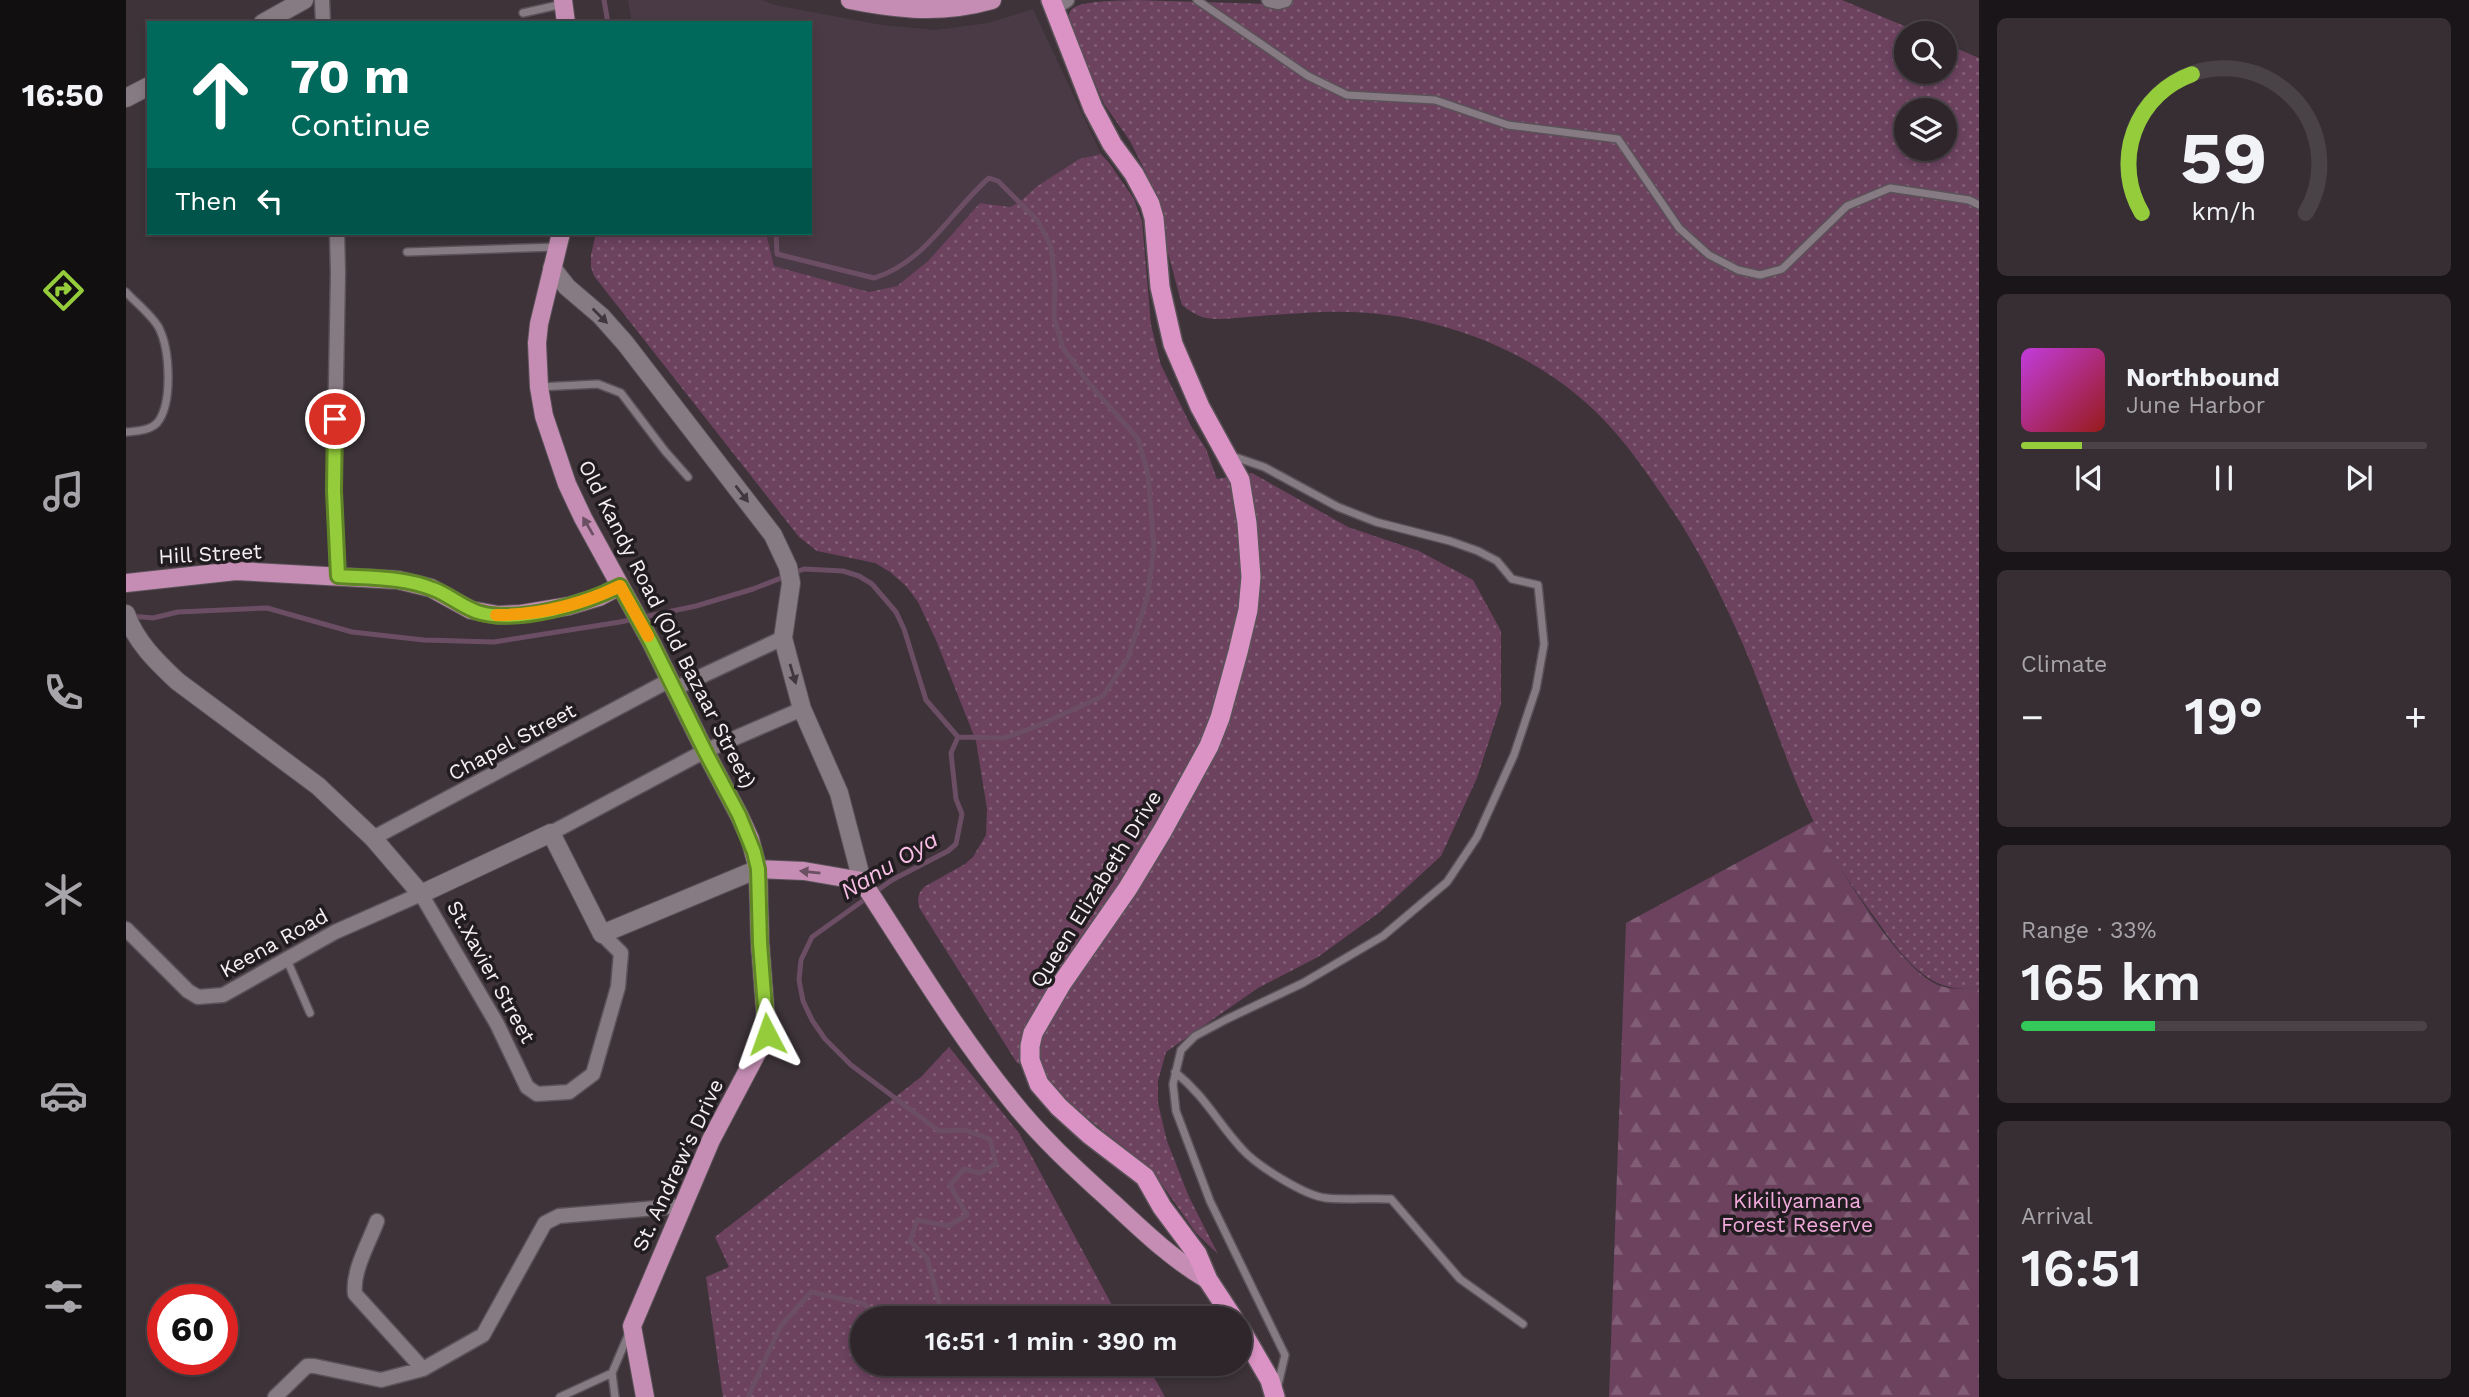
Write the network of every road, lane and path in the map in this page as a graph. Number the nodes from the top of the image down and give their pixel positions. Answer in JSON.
{"nodes":[{"id":1,"x":304,"y":0,"type":"edge"},
{"id":2,"x":322,"y":0,"type":"edge"},
{"id":3,"x":850,"y":0,"type":"edge"},
{"id":4,"x":992,"y":0,"type":"edge"},
{"id":5,"x":1197,"y":0,"type":"edge"},
{"id":6,"x":1269,"y":0,"type":"edge"},
{"id":7,"x":1285,"y":0,"type":"edge"},
{"id":8,"x":563,"y":2,"type":"edge"},
{"id":9,"x":1057,"y":3,"type":"edge"},
{"id":10,"x":523,"y":13,"type":"dead end"},
{"id":11,"x":267,"y":21,"type":"edge"},
{"id":12,"x":323,"y":21,"type":"edge"},
{"id":13,"x":566,"y":21,"type":"edge"},
{"id":14,"x":147,"y":87,"type":"edge"},
{"id":15,"x":126,"y":98,"type":"edge"},
{"id":16,"x":1979,"y":205,"type":"edge"},
{"id":17,"x":337,"y":235,"type":"edge"},
{"id":18,"x":559,"y":240,"type":"edge"},
{"id":19,"x":407,"y":252,"type":"dead end"},
{"id":20,"x":552,"y":268,"type":"junction"},
{"id":21,"x":126,"y":292,"type":"edge"},
{"id":22,"x":539,"y":387,"type":"junction"},
{"id":23,"x":126,"y":432,"type":"edge"},
{"id":24,"x":1227,"y":454,"type":"junction"},
{"id":25,"x":688,"y":477,"type":"dead end"},
{"id":26,"x":338,"y":576,"type":"junction"},
{"id":27,"x":126,"y":583,"type":"edge"},
{"id":28,"x":624,"y":592,"type":"junction"},
{"id":29,"x":126,"y":614,"type":"edge"},
{"id":30,"x":783,"y":638,"type":"junction"},
{"id":31,"x":672,"y":685,"type":"junction"},
{"id":32,"x":802,"y":709,"type":"junction"},
{"id":33,"x":705,"y":751,"type":"junction"},
{"id":34,"x":551,"y":833,"type":"junction"},
{"id":35,"x":373,"y":838,"type":"junction"},
{"id":36,"x":758,"y":869,"type":"junction"},
{"id":37,"x":864,"y":883,"type":"junction"},
{"id":38,"x":422,"y":894,"type":"junction"},
{"id":39,"x":126,"y":929,"type":"edge"},
{"id":40,"x":602,"y":934,"type":"junction"},
{"id":41,"x":287,"y":960,"type":"junction"},
{"id":42,"x":310,"y":1013,"type":"dead end"},
{"id":43,"x":1175,"y":1072,"type":"junction"},
{"id":44,"x":682,"y":1206,"type":"junction"},
{"id":45,"x":377,"y":1221,"type":"dead end"},
{"id":46,"x":1208,"y":1280,"type":"junction"},
{"id":47,"x":1225,"y":1306,"type":"edge"},
{"id":48,"x":1523,"y":1324,"type":"dead end"},
{"id":49,"x":632,"y":1326,"type":"junction"},
{"id":50,"x":1252,"y":1349,"type":"edge"},
{"id":51,"x":423,"y":1369,"type":"junction"},
{"id":52,"x":612,"y":1373,"type":"junction"},
{"id":53,"x":1275,"y":1396,"type":"edge"},
{"id":54,"x":275,"y":1397,"type":"edge"},
{"id":55,"x":560,"y":1397,"type":"edge"},
{"id":56,"x":615,"y":1397,"type":"edge"},
{"id":57,"x":645,"y":1397,"type":"edge"}],
"edges":[{"from":1,"to":11,"type":"street"},
{"from":2,"to":12,"type":"street"},
{"from":3,"to":4,"type":"main road"},
{"from":5,"to":16,"type":"lane"},
{"from":6,"to":7,"type":"street"},
{"from":8,"to":10,"type":"lane"},
{"from":8,"to":13,"type":"main road"},
{"from":9,"to":24,"type":"highway","name":"Queen Elizabeth Drive"},
{"from":14,"to":15,"type":"street"},
{"from":17,"to":26,"type":"street"},
{"from":18,"to":19,"type":"lane"},
{"from":18,"to":20,"type":"main road","name":"Old Kandy Road (Old Bazaar Street)"},
{"from":20,"to":22,"type":"main road","name":"Old Kandy Road (Old Bazaar Street)"},
{"from":20,"to":30,"type":"street","one_way":true},
{"from":21,"to":23,"type":"lane"},
{"from":22,"to":25,"type":"lane"},
{"from":28,"to":22,"type":"main road","name":"Old Kandy Road (Old Bazaar Street)","one_way":true},
{"from":24,"to":43,"type":"lane"},
{"from":24,"to":46,"type":"highway","name":"Queen Elizabeth Drive"},
{"from":26,"to":27,"type":"main road","name":"Hill Street"},
{"from":26,"to":28,"type":"main road","name":"Hill Street"},
{"from":28,"to":31,"type":"main road","name":"Old Kandy Road (Old Bazaar Street)"},
{"from":29,"to":35,"type":"street","name":"St.Xavier Street"},
{"from":30,"to":31,"type":"street","name":"Chapel Street"},
{"from":30,"to":32,"type":"street","one_way":true},
{"from":31,"to":33,"type":"main road","name":"Old Kandy Road (Old Bazaar Street)"},
{"from":31,"to":35,"type":"street","name":"Chapel Street"},
{"from":32,"to":33,"type":"street"},
{"from":32,"to":37,"type":"street"},
{"from":33,"to":34,"type":"street"},
{"from":33,"to":36,"type":"main road","name":"Old Kandy Road (Old Bazaar Street)"},
{"from":34,"to":38,"type":"street"},
{"from":34,"to":40,"type":"street"},
{"from":35,"to":38,"type":"street","name":"St.Xavier Street"},
{"from":37,"to":36,"type":"main road","one_way":true},
{"from":36,"to":40,"type":"street"},
{"from":36,"to":44,"type":"main road","name":"St. Andrew's Drive"},
{"from":37,"to":46,"type":"main road"},
{"from":38,"to":40,"type":"street","name":"St.Xavier Street"},
{"from":38,"to":41,"type":"street","name":"Keena Road"},
{"from":39,"to":41,"type":"street","name":"Keena Road"},
{"from":41,"to":42,"type":"lane"},
{"from":43,"to":48,"type":"lane"},
{"from":43,"to":53,"type":"lane"},
{"from":44,"to":49,"type":"main road","name":"St. Andrew's Drive"},
{"from":44,"to":51,"type":"street"},
{"from":45,"to":51,"type":"street"},
{"from":46,"to":47,"type":"highway","name":"Queen Elizabeth Drive"},
{"from":49,"to":52,"type":"lane"},
{"from":49,"to":57,"type":"main road"},
{"from":50,"to":53,"type":"highway"},
{"from":51,"to":54,"type":"street"},
{"from":52,"to":55,"type":"lane"},
{"from":52,"to":56,"type":"lane"}]}
